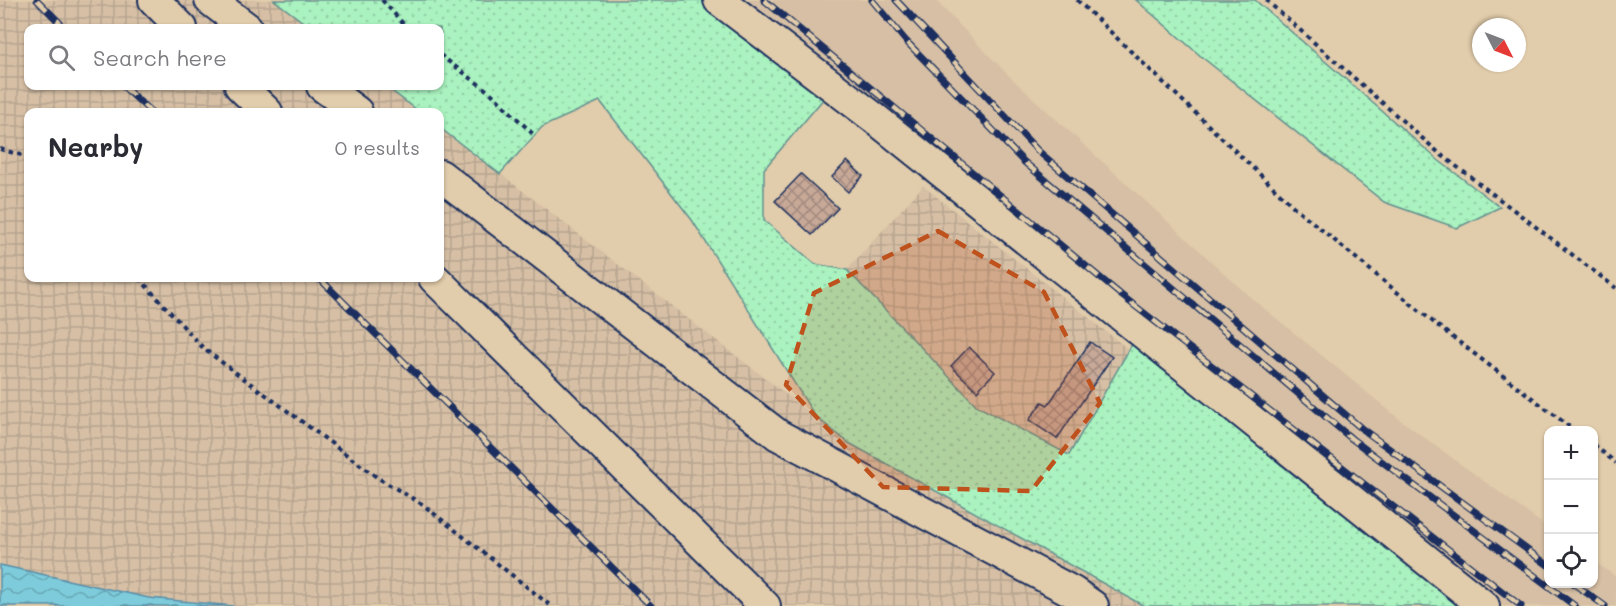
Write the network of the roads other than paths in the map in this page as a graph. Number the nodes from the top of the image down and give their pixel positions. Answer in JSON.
{"nodes":[{"id":1,"x":154,"y":0,"type":"edge"},
{"id":2,"x":210,"y":0,"type":"edge"},
{"id":3,"x":720,"y":0,"type":"edge"},
{"id":4,"x":178,"y":24,"type":"edge"},
{"id":5,"x":242,"y":24,"type":"edge"},
{"id":6,"x":244,"y":90,"type":"edge"},
{"id":7,"x":327,"y":90,"type":"edge"},
{"id":8,"x":263,"y":108,"type":"edge"},
{"id":9,"x":352,"y":108,"type":"edge"},
{"id":10,"x":444,"y":178,"type":"edge"},
{"id":11,"x":438,"y":282,"type":"edge"},
{"id":12,"x":765,"y":606,"type":"edge"},
{"id":13,"x":1093,"y":606,"type":"edge"},
{"id":14,"x":1484,"y":606,"type":"edge"}],
"edges":[{"from":1,"to":4,"type":"street"},
{"from":2,"to":5,"type":"street"},
{"from":3,"to":14,"type":"street"},
{"from":6,"to":8,"type":"street"},
{"from":7,"to":9,"type":"street"},
{"from":10,"to":13,"type":"street"},
{"from":11,"to":12,"type":"street"}]}
